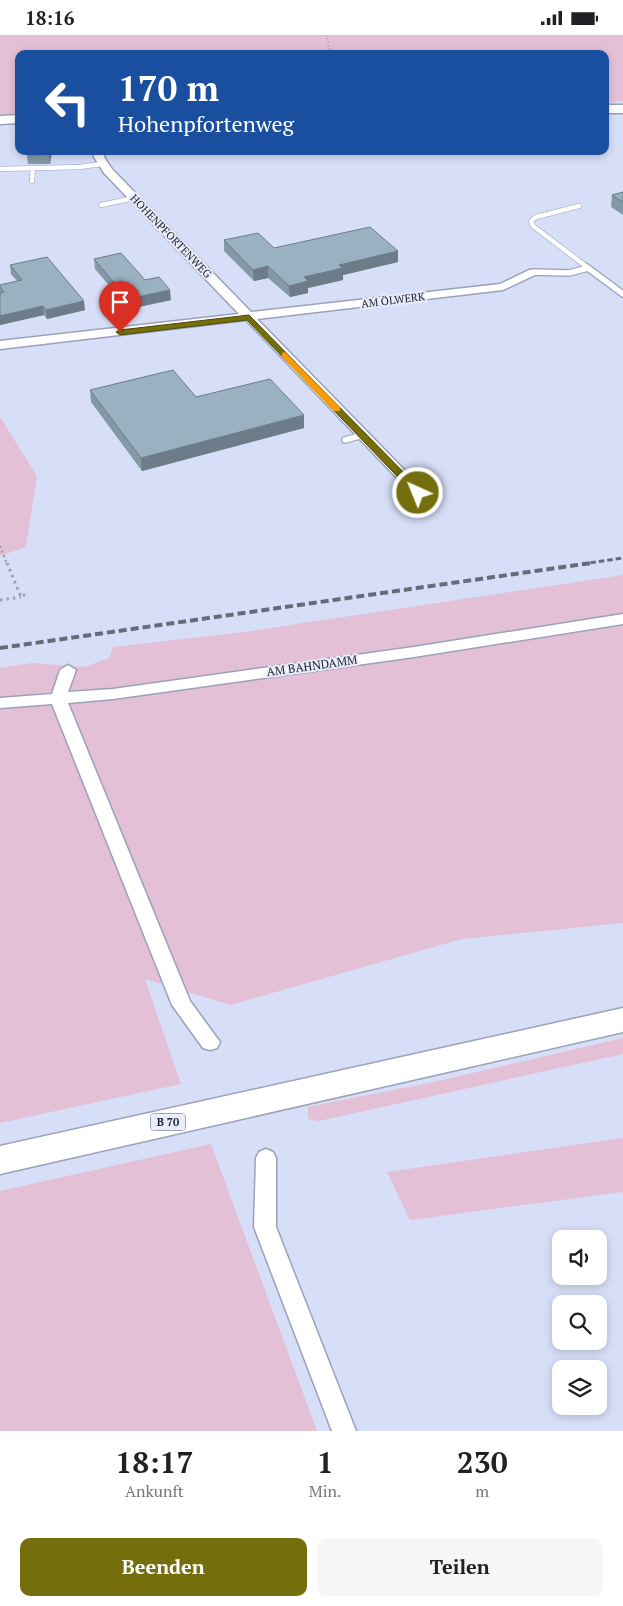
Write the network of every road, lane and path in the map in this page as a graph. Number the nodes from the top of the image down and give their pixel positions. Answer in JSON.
{"nodes":[{"id":1,"x":326,"y":35,"type":"edge"},
{"id":2,"x":330,"y":50,"type":"edge"},
{"id":3,"x":609,"y":109,"type":"edge"},
{"id":4,"x":623,"y":109,"type":"edge"},
{"id":5,"x":15,"y":119,"type":"edge"},
{"id":6,"x":0,"y":120,"type":"edge"},
{"id":7,"x":99,"y":155,"type":"edge"},
{"id":8,"x":102,"y":164,"type":"junction"},
{"id":9,"x":33,"y":168,"type":"junction"},
{"id":10,"x":0,"y":169,"type":"edge"},
{"id":11,"x":32,"y":181,"type":"dead end"},
{"id":12,"x":134,"y":198,"type":"junction"},
{"id":13,"x":101,"y":205,"type":"dead end"},
{"id":14,"x":579,"y":206,"type":"dead end"},
{"id":15,"x":588,"y":268,"type":"junction"},
{"id":16,"x":533,"y":272,"type":"joint"},
{"id":17,"x":623,"y":294,"type":"edge"},
{"id":18,"x":249,"y":317,"type":"junction"},
{"id":19,"x":0,"y":345,"type":"edge"},
{"id":20,"x":363,"y":435,"type":"junction"},
{"id":21,"x":345,"y":440,"type":"dead end"},
{"id":22,"x":418,"y":493,"type":"dead end"},
{"id":23,"x":0,"y":546,"type":"edge"},
{"id":24,"x":26,"y":594,"type":"dead end"},
{"id":25,"x":21,"y":597,"type":"junction"},
{"id":26,"x":0,"y":600,"type":"edge"},
{"id":27,"x":623,"y":619,"type":"edge"},
{"id":28,"x":68,"y":670,"type":"dead end"},
{"id":29,"x":58,"y":699,"type":"junction"},
{"id":30,"x":0,"y":703,"type":"edge"},
{"id":31,"x":623,"y":1020,"type":"edge"},
{"id":32,"x":210,"y":1042,"type":"dead end"},
{"id":33,"x":266,"y":1158,"type":"dead end"},
{"id":34,"x":0,"y":1160,"type":"edge"},
{"id":35,"x":344,"y":1431,"type":"edge"}],
"edges":[{"from":1,"to":2,"type":"path"},
{"from":3,"to":4,"type":"street"},
{"from":5,"to":6,"type":"street"},
{"from":7,"to":8,"type":"street"},
{"from":8,"to":9,"type":"lane"},
{"from":8,"to":12,"type":"street","name":"HOHENPFORTENWEG"},
{"from":9,"to":10,"type":"lane"},
{"from":9,"to":11,"type":"lane"},
{"from":12,"to":13,"type":"lane"},
{"from":12,"to":18,"type":"street","name":"HOHENPFORTENWEG"},
{"from":14,"to":15,"type":"lane"},
{"from":15,"to":16,"type":"lane"},
{"from":15,"to":17,"type":"lane"},
{"from":16,"to":18,"type":"street","name":"AM ÖLWERK"},
{"from":18,"to":19,"type":"street"},
{"from":18,"to":20,"type":"street","name":"HOHENPFORTENWEG"},
{"from":20,"to":21,"type":"lane"},
{"from":20,"to":22,"type":"street","name":"HOHENPFORTENWEG"},
{"from":23,"to":25,"type":"path"},
{"from":24,"to":25,"type":"path"},
{"from":25,"to":26,"type":"path"},
{"from":27,"to":29,"type":"street","name":"AM BAHNDAMM"},
{"from":28,"to":29,"type":"street"},
{"from":29,"to":30,"type":"street","name":"AM BAHNDAMM"},
{"from":29,"to":32,"type":"street"},
{"from":31,"to":34,"type":"main road","number":"B 70"},
{"from":33,"to":35,"type":"street"}]}
